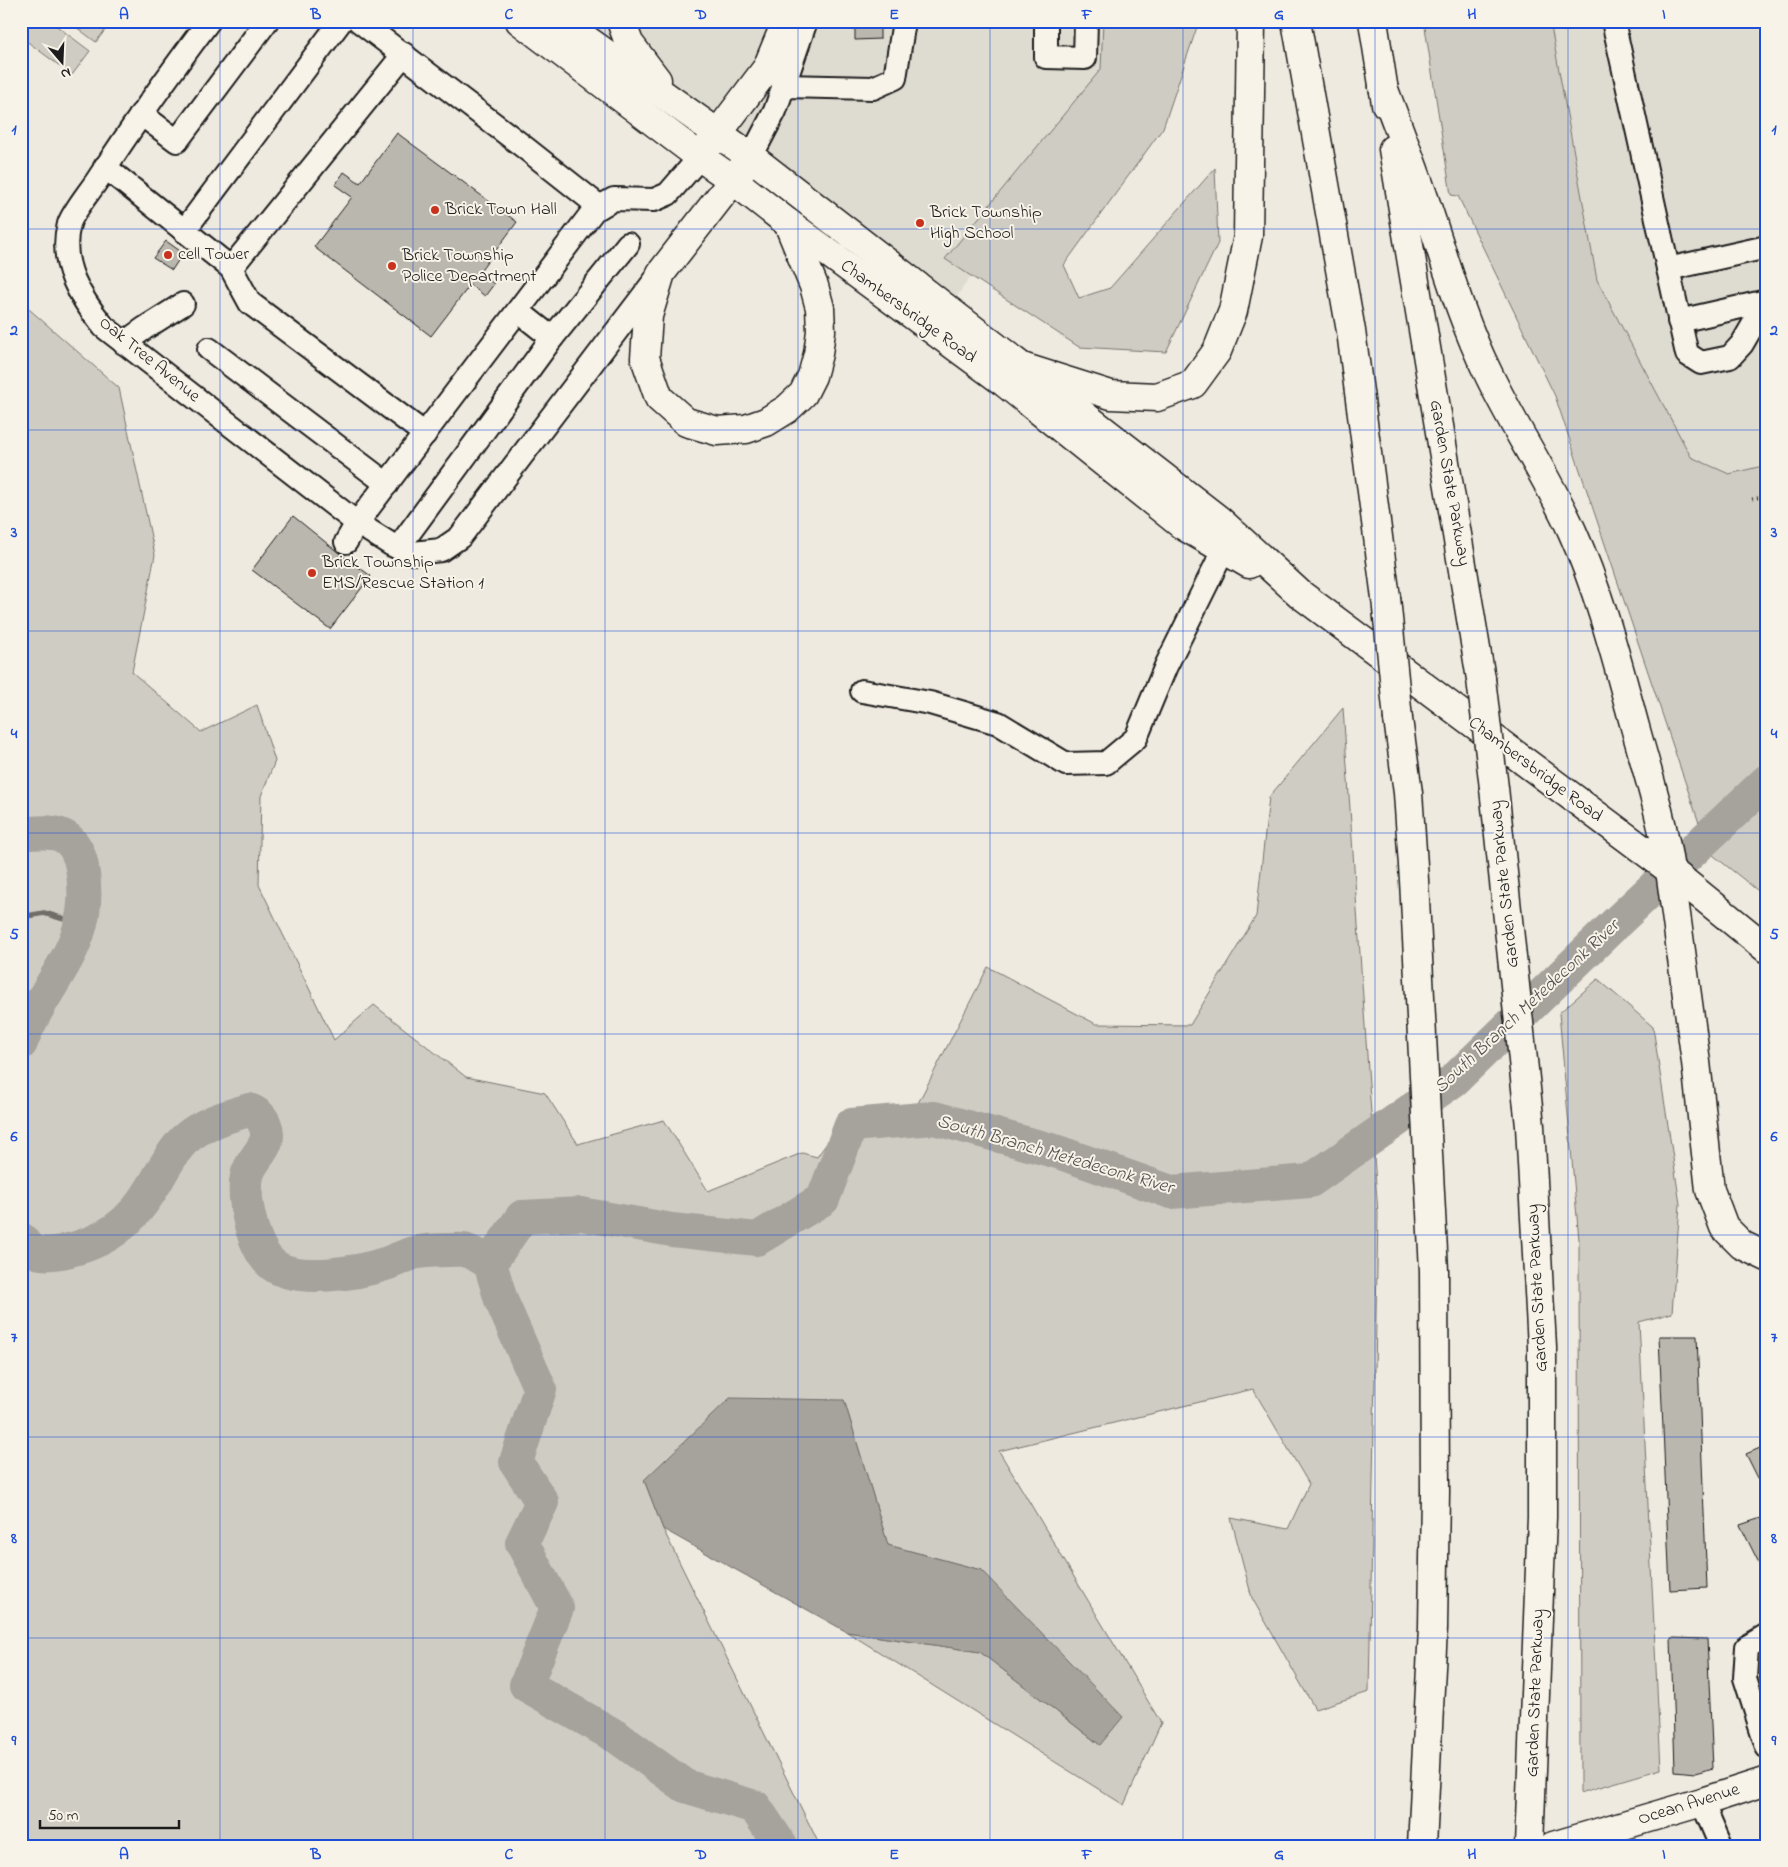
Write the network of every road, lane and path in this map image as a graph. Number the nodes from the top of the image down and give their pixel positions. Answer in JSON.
{"nodes":[{"id":1,"x":208,"y":21,"type":"edge"},
{"id":2,"x":267,"y":21,"type":"edge"},
{"id":3,"x":342,"y":21,"type":"edge"},
{"id":4,"x":359,"y":21,"type":"edge"},
{"id":5,"x":520,"y":21,"type":"edge"},
{"id":6,"x":560,"y":21,"type":"edge"},
{"id":7,"x":621,"y":21,"type":"edge"},
{"id":8,"x":784,"y":21,"type":"edge"},
{"id":9,"x":800,"y":21,"type":"edge"},
{"id":10,"x":806,"y":21,"type":"edge"},
{"id":11,"x":904,"y":21,"type":"edge"},
{"id":12,"x":1046,"y":21,"type":"edge"},
{"id":13,"x":1086,"y":21,"type":"edge"},
{"id":14,"x":1251,"y":21,"type":"edge"},
{"id":15,"x":1296,"y":21,"type":"edge"},
{"id":16,"x":1373,"y":21,"type":"edge"},
{"id":17,"x":1613,"y":21,"type":"edge"},
{"id":18,"x":404,"y":54,"type":"junction"},
{"id":19,"x":775,"y":77,"type":"junction"},
{"id":20,"x":1384,"y":87,"type":"junction"},
{"id":21,"x":675,"y":103,"type":"junction"},
{"id":22,"x":141,"y":114,"type":"junction"},
{"id":23,"x":717,"y":134,"type":"junction"},
{"id":24,"x":700,"y":157,"type":"junction"},
{"id":25,"x":751,"y":157,"type":"junction"},
{"id":26,"x":106,"y":167,"type":"junction"},
{"id":27,"x":733,"y":180,"type":"junction"},
{"id":28,"x":600,"y":207,"type":"junction"},
{"id":29,"x":788,"y":223,"type":"junction"},
{"id":30,"x":184,"y":231,"type":"junction"},
{"id":31,"x":628,"y":244,"type":"dead end"},
{"id":32,"x":1767,"y":247,"type":"edge"},
{"id":33,"x":231,"y":268,"type":"junction"},
{"id":34,"x":1668,"y":269,"type":"junction"},
{"id":35,"x":661,"y":273,"type":"junction"},
{"id":36,"x":1767,"y":301,"type":"edge"},
{"id":37,"x":183,"y":304,"type":"dead end"},
{"id":38,"x":518,"y":311,"type":"junction"},
{"id":39,"x":1679,"y":321,"type":"junction"},
{"id":40,"x":552,"y":338,"type":"junction"},
{"id":41,"x":124,"y":343,"type":"junction"},
{"id":42,"x":209,"y":349,"type":"dead end"},
{"id":43,"x":1019,"y":366,"type":"junction"},
{"id":44,"x":425,"y":434,"type":"junction"},
{"id":45,"x":387,"y":484,"type":"junction"},
{"id":46,"x":1767,"y":496,"type":"edge"},
{"id":47,"x":1752,"y":499,"type":"dead end"},
{"id":48,"x":357,"y":523,"type":"junction"},
{"id":49,"x":346,"y":542,"type":"dead end"},
{"id":50,"x":398,"y":548,"type":"junction"},
{"id":51,"x":1224,"y":549,"type":"junction"},
{"id":52,"x":1300,"y":594,"type":"junction"},
{"id":53,"x":862,"y":691,"type":"dead end"},
{"id":54,"x":1663,"y":857,"type":"junction"},
{"id":55,"x":1767,"y":950,"type":"edge"},
{"id":56,"x":1767,"y":1257,"type":"edge"},
{"id":57,"x":1767,"y":1635,"type":"edge"},
{"id":58,"x":1767,"y":1747,"type":"edge"},
{"id":59,"x":1767,"y":1781,"type":"edge"},
{"id":60,"x":1702,"y":1802,"type":"junction"},
{"id":61,"x":1422,"y":1844,"type":"edge"},
{"id":62,"x":1529,"y":1846,"type":"edge"},
{"id":63,"x":1553,"y":1846,"type":"edge"},
{"id":64,"x":1721,"y":1846,"type":"edge"}],
"edges":[{"from":1,"to":22,"type":"lane","name":"Oak Tree Avenue"},
{"from":2,"to":22,"type":"lane"},
{"from":3,"to":30,"type":"lane"},
{"from":4,"to":18,"type":"lane"},
{"from":5,"to":24,"type":"main road","name":"Chambersbridge Road"},
{"from":6,"to":21,"type":"main road","name":"Chambersbridge Road"},
{"from":7,"to":21,"type":"main road"},
{"from":8,"to":19,"type":"main road"},
{"from":9,"to":19,"type":"lane"},
{"from":10,"to":19,"type":"lane"},
{"from":11,"to":19,"type":"lane"},
{"from":12,"to":13,"type":"lane"},
{"from":14,"to":43,"type":"main road"},
{"from":15,"to":61,"type":"main road","bridge":true},
{"from":16,"to":20,"type":"main road","name":"Garden State Parkway"},
{"from":17,"to":34,"type":"lane"},
{"from":18,"to":28,"type":"lane"},
{"from":18,"to":33,"type":"lane"},
{"from":19,"to":23,"type":"main road"},
{"from":19,"to":25,"type":"lane"},
{"from":20,"to":54,"type":"main road"},
{"from":20,"to":62,"type":"main road","name":"Garden State Parkway","bridge":true},
{"from":21,"to":23,"type":"main road","name":"Chambersbridge Road"},
{"from":22,"to":26,"type":"lane","name":"Oak Tree Avenue"},
{"from":23,"to":24,"type":"main road"},
{"from":23,"to":25,"type":"main road","name":"Chambersbridge Road"},
{"from":24,"to":27,"type":"main road","name":"Chambersbridge Road"},
{"from":24,"to":28,"type":"lane"},
{"from":25,"to":27,"type":"main road"},
{"from":25,"to":43,"type":"main road","name":"Chambersbridge Road"},
{"from":26,"to":30,"type":"lane"},
{"from":26,"to":41,"type":"lane","name":"Oak Tree Avenue"},
{"from":27,"to":29,"type":"main road","name":"Chambersbridge Road"},
{"from":27,"to":35,"type":"main road"},
{"from":28,"to":38,"type":"lane"},
{"from":29,"to":35,"type":"main road"},
{"from":29,"to":51,"type":"main road","name":"Chambersbridge Road"},
{"from":30,"to":33,"type":"lane"},
{"from":31,"to":40,"type":"lane"},
{"from":32,"to":34,"type":"lane"},
{"from":33,"to":44,"type":"lane"},
{"from":34,"to":39,"type":"lane"},
{"from":35,"to":50,"type":"lane"},
{"from":36,"to":39,"type":"lane"},
{"from":36,"to":39,"type":"lane"},
{"from":37,"to":41,"type":"lane"},
{"from":38,"to":40,"type":"lane"},
{"from":38,"to":44,"type":"lane"},
{"from":40,"to":50,"type":"lane"},
{"from":41,"to":48,"type":"lane","name":"Oak Tree Avenue"},
{"from":42,"to":45,"type":"lane"},
{"from":43,"to":52,"type":"main road","name":"Chambersbridge Road"},
{"from":44,"to":45,"type":"lane"},
{"from":45,"to":48,"type":"lane"},
{"from":46,"to":47,"type":"path"},
{"from":48,"to":49,"type":"lane"},
{"from":48,"to":50,"type":"lane","name":"Oak Tree Avenue"},
{"from":51,"to":52,"type":"main road","name":"Chambersbridge Road"},
{"from":51,"to":53,"type":"lane"},
{"from":52,"to":54,"type":"main road","name":"Chambersbridge Road"},
{"from":54,"to":55,"type":"main road","name":"Chambersbridge Road"},
{"from":54,"to":56,"type":"main road"},
{"from":57,"to":58,"type":"lane"},
{"from":59,"to":60,"type":"main road","name":"Ocean Avenue"},
{"from":60,"to":63,"type":"main road","name":"Ocean Avenue"},
{"from":60,"to":64,"type":"lane"}]}
